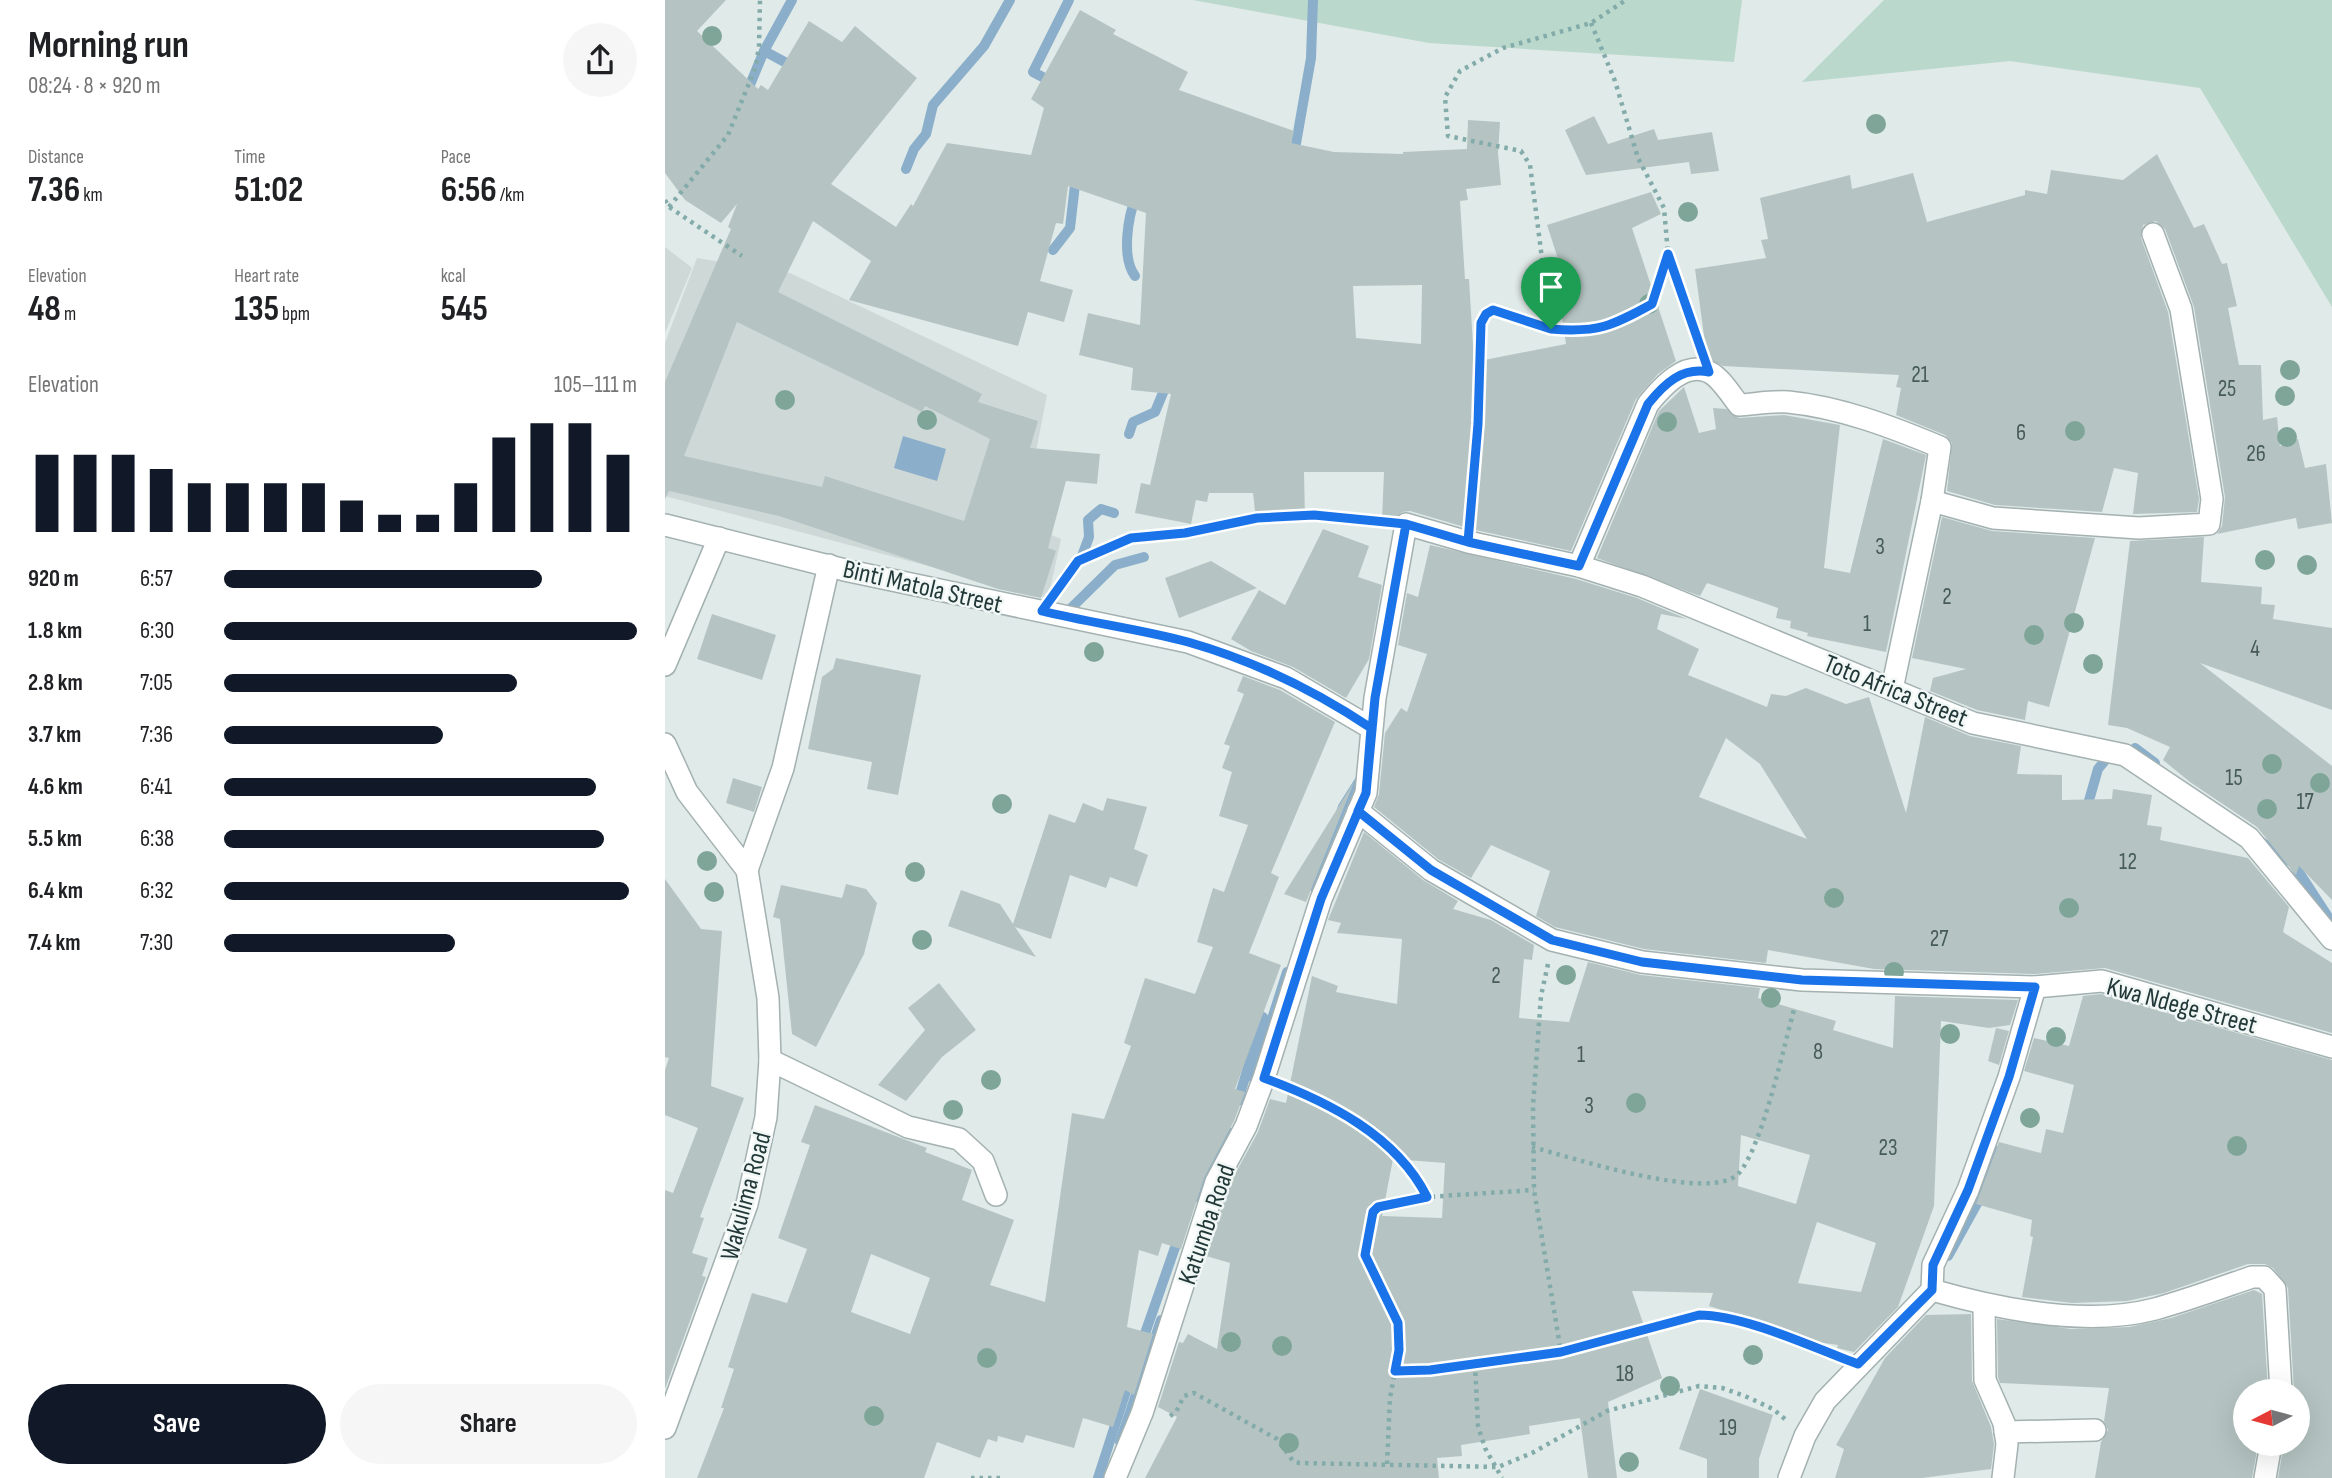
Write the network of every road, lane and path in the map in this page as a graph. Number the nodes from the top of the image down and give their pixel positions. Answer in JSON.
{"nodes":[{"id":1,"x":760,"y":0,"type":"edge"},
{"id":2,"x":1626,"y":0,"type":"edge"},
{"id":3,"x":1591,"y":23,"type":"junction"},
{"id":4,"x":665,"y":200,"type":"edge"},
{"id":5,"x":669,"y":207,"type":"junction"},
{"id":6,"x":2153,"y":234,"type":"dead end"},
{"id":7,"x":1668,"y":254,"type":"junction"},
{"id":8,"x":742,"y":256,"type":"dead end"},
{"id":9,"x":1551,"y":329,"type":"junction"},
{"id":10,"x":1709,"y":372,"type":"junction"},
{"id":11,"x":1932,"y":501,"type":"junction"},
{"id":12,"x":1406,"y":524,"type":"junction"},
{"id":13,"x":665,"y":525,"type":"edge"},
{"id":14,"x":719,"y":538,"type":"junction"},
{"id":15,"x":1468,"y":542,"type":"junction"},
{"id":16,"x":829,"y":565,"type":"junction"},
{"id":17,"x":1579,"y":566,"type":"junction"},
{"id":18,"x":1042,"y":611,"type":"junction"},
{"id":19,"x":665,"y":664,"type":"edge"},
{"id":20,"x":1892,"y":688,"type":"junction"},
{"id":21,"x":1371,"y":728,"type":"junction"},
{"id":22,"x":665,"y":744,"type":"edge"},
{"id":23,"x":1358,"y":811,"type":"junction"},
{"id":24,"x":747,"y":870,"type":"junction"},
{"id":25,"x":2329,"y":927,"type":"edge"},
{"id":26,"x":1552,"y":940,"type":"junction"},
{"id":27,"x":1802,"y":980,"type":"junction"},
{"id":28,"x":2035,"y":987,"type":"junction"},
{"id":29,"x":2332,"y":1047,"type":"edge"},
{"id":30,"x":770,"y":1060,"type":"junction"},
{"id":31,"x":1264,"y":1078,"type":"junction"},
{"id":32,"x":1532,"y":1147,"type":"junction"},
{"id":33,"x":1534,"y":1190,"type":"junction"},
{"id":34,"x":996,"y":1195,"type":"dead end"},
{"id":35,"x":1427,"y":1197,"type":"junction"},
{"id":36,"x":1932,"y":1290,"type":"junction"},
{"id":37,"x":1984,"y":1305,"type":"junction"},
{"id":38,"x":1561,"y":1352,"type":"junction"},
{"id":39,"x":1475,"y":1364,"type":"junction"},
{"id":40,"x":1858,"y":1364,"type":"junction"},
{"id":41,"x":1395,"y":1371,"type":"junction"},
{"id":42,"x":2280,"y":1379,"type":"edge"},
{"id":43,"x":1142,"y":1413,"type":"junction"},
{"id":44,"x":665,"y":1428,"type":"edge"},
{"id":45,"x":2095,"y":1430,"type":"dead end"},
{"id":46,"x":2005,"y":1432,"type":"junction"},
{"id":47,"x":1805,"y":1436,"type":"junction"},
{"id":48,"x":2269,"y":1456,"type":"edge"},
{"id":49,"x":1387,"y":1464,"type":"junction"},
{"id":50,"x":1499,"y":1466,"type":"junction"},
{"id":51,"x":971,"y":1478,"type":"edge"},
{"id":52,"x":1004,"y":1478,"type":"edge"},
{"id":53,"x":1115,"y":1478,"type":"edge"},
{"id":54,"x":1502,"y":1478,"type":"edge"},
{"id":55,"x":1789,"y":1478,"type":"edge"},
{"id":56,"x":2003,"y":1478,"type":"edge"},
{"id":57,"x":2265,"y":1478,"type":"edge"}],
"edges":[{"from":1,"to":5,"type":"path"},
{"from":2,"to":3,"type":"path"},
{"from":3,"to":7,"type":"path"},
{"from":3,"to":9,"type":"path"},
{"from":4,"to":5,"type":"path"},
{"from":5,"to":8,"type":"path"},
{"from":6,"to":11,"type":"street"},
{"from":7,"to":9,"type":"path"},
{"from":7,"to":10,"type":"path"},
{"from":9,"to":15,"type":"path"},
{"from":10,"to":11,"type":"street"},
{"from":10,"to":17,"type":"street"},
{"from":11,"to":20,"type":"street"},
{"from":12,"to":15,"type":"street","name":"Toto Africa Street"},
{"from":12,"to":18,"type":"path"},
{"from":12,"to":21,"type":"street","name":"Katumba Road"},
{"from":13,"to":14,"type":"street","name":"Binti Matola Street"},
{"from":14,"to":16,"type":"street","name":"Binti Matola Street"},
{"from":14,"to":19,"type":"street"},
{"from":15,"to":17,"type":"street","name":"Toto Africa Street"},
{"from":16,"to":18,"type":"street","name":"Binti Matola Street"},
{"from":16,"to":24,"type":"street","name":"Wakulima Road"},
{"from":17,"to":20,"type":"street","name":"Toto Africa Street"},
{"from":18,"to":21,"type":"street","name":"Binti Matola Street"},
{"from":20,"to":25,"type":"street","name":"Toto Africa Street"},
{"from":21,"to":23,"type":"street","name":"Katumba Road"},
{"from":22,"to":24,"type":"street","name":"Wakulima Road"},
{"from":23,"to":26,"type":"street","name":"Kwa Ndege Street"},
{"from":23,"to":31,"type":"street","name":"Katumba Road"},
{"from":24,"to":30,"type":"street","name":"Wakulima Road"},
{"from":26,"to":27,"type":"street","name":"Kwa Ndege Street"},
{"from":26,"to":32,"type":"path"},
{"from":27,"to":28,"type":"street","name":"Kwa Ndege Street"},
{"from":27,"to":32,"type":"path"},
{"from":28,"to":29,"type":"street","name":"Kwa Ndege Street"},
{"from":28,"to":36,"type":"street"},
{"from":30,"to":34,"type":"street"},
{"from":30,"to":44,"type":"street","name":"Wakulima Road"},
{"from":31,"to":35,"type":"path"},
{"from":31,"to":43,"type":"street","name":"Katumba Road"},
{"from":32,"to":33,"type":"path"},
{"from":33,"to":35,"type":"path"},
{"from":33,"to":38,"type":"path"},
{"from":35,"to":41,"type":"path"},
{"from":36,"to":37,"type":"street"},
{"from":36,"to":40,"type":"street"},
{"from":37,"to":42,"type":"street"},
{"from":37,"to":46,"type":"street"},
{"from":38,"to":39,"type":"path"},
{"from":38,"to":40,"type":"path"},
{"from":39,"to":41,"type":"path"},
{"from":39,"to":50,"type":"path"},
{"from":40,"to":47,"type":"street"},
{"from":41,"to":49,"type":"path"},
{"from":43,"to":49,"type":"path"},
{"from":43,"to":53,"type":"street","name":"Katumba Road"},
{"from":45,"to":46,"type":"street"},
{"from":46,"to":56,"type":"street"},
{"from":47,"to":50,"type":"path"},
{"from":47,"to":55,"type":"street"},
{"from":48,"to":57,"type":"street"},
{"from":49,"to":50,"type":"path"},
{"from":50,"to":54,"type":"path"},
{"from":51,"to":52,"type":"path"}]}
